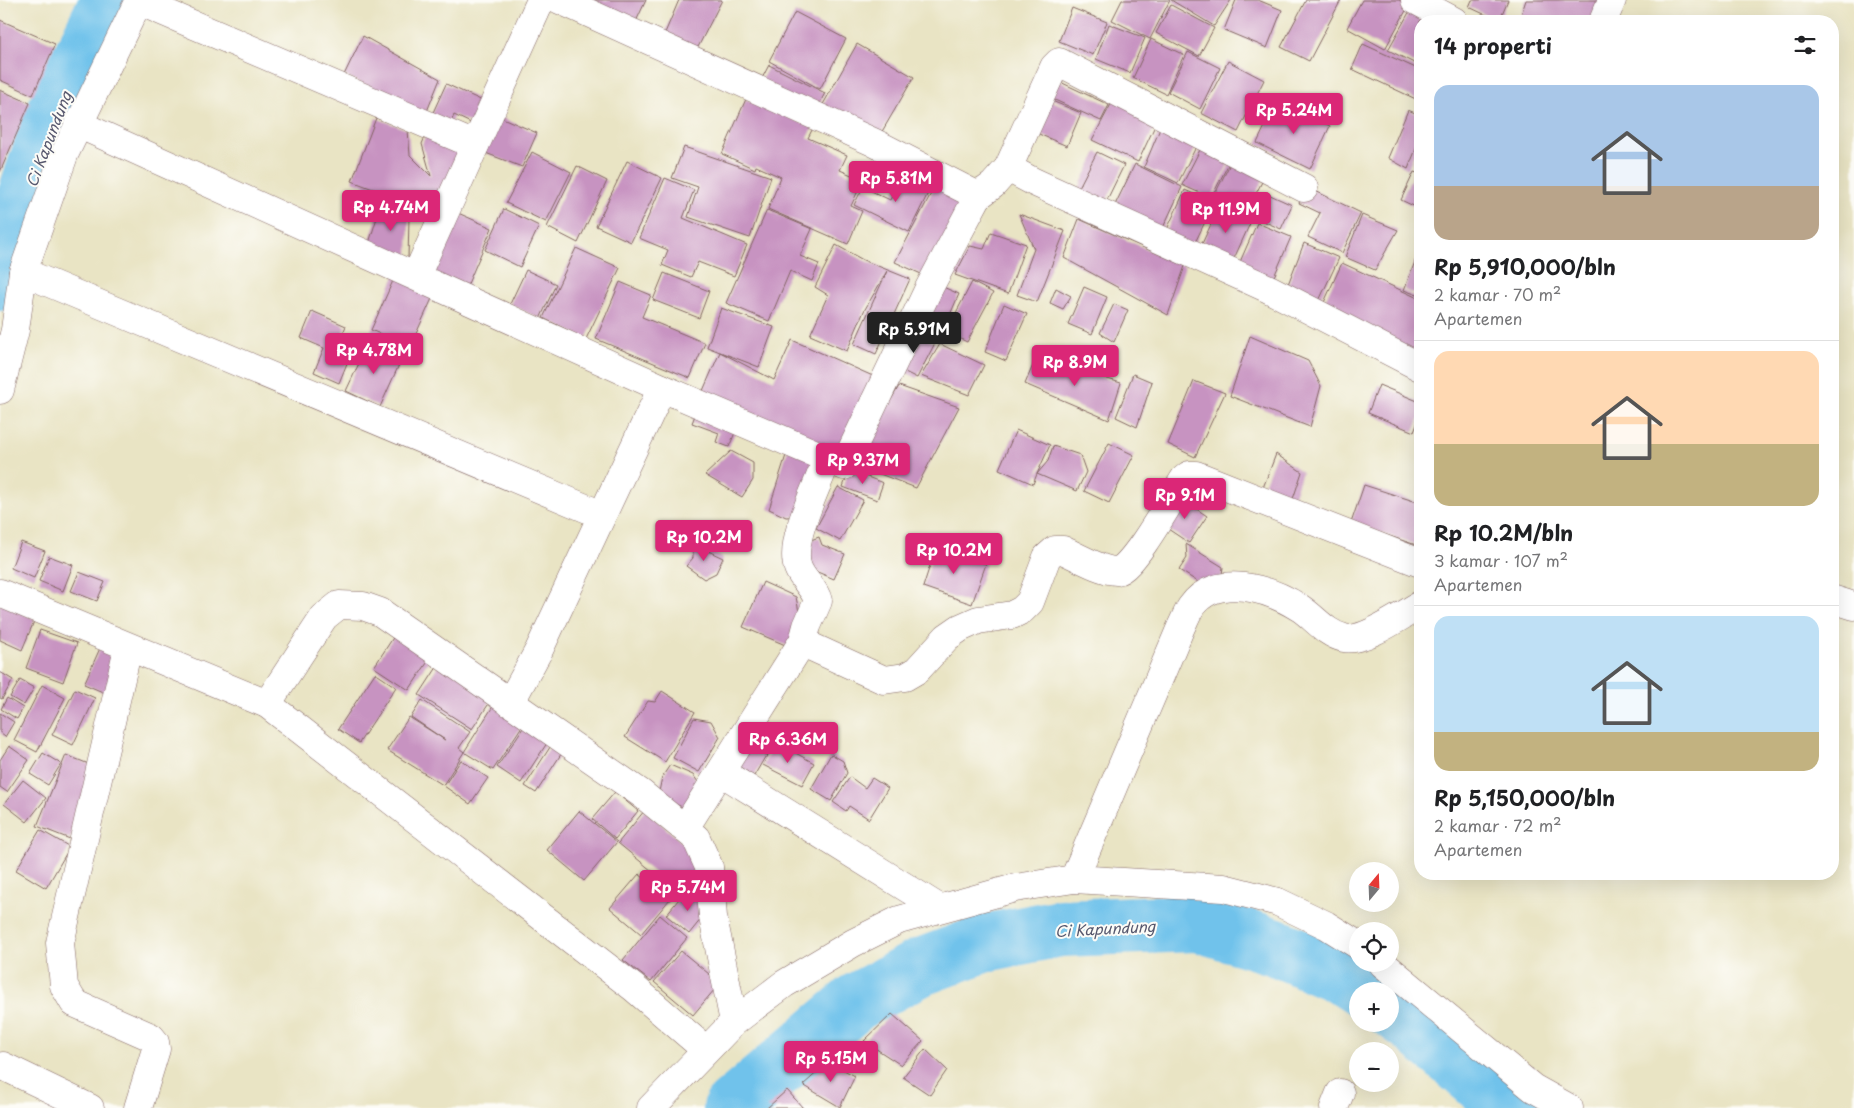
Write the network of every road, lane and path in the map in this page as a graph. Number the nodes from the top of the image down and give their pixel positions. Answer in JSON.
{"nodes":[{"id":1,"x":138,"y":0,"type":"edge"},
{"id":2,"x":540,"y":0,"type":"edge"},
{"id":3,"x":560,"y":0,"type":"edge"},
{"id":4,"x":1415,"y":0,"type":"edge"},
{"id":5,"x":1612,"y":0,"type":"edge"},
{"id":6,"x":1443,"y":15,"type":"edge"},
{"id":7,"x":1606,"y":15,"type":"edge"},
{"id":8,"x":78,"y":124,"type":"junction"},
{"id":9,"x":475,"y":145,"type":"junction"},
{"id":10,"x":1008,"y":168,"type":"junction"},
{"id":11,"x":1304,"y":188,"type":"dead end"},
{"id":12,"x":978,"y":196,"type":"junction"},
{"id":13,"x":24,"y":272,"type":"junction"},
{"id":14,"x":416,"y":276,"type":"junction"},
{"id":15,"x":1414,"y":364,"type":"edge"},
{"id":16,"x":662,"y":388,"type":"junction"},
{"id":17,"x":0,"y":390,"type":"edge"},
{"id":18,"x":827,"y":459,"type":"junction"},
{"id":19,"x":602,"y":514,"type":"junction"},
{"id":20,"x":1414,"y":561,"type":"edge"},
{"id":21,"x":0,"y":593,"type":"edge"},
{"id":22,"x":1839,"y":601,"type":"edge"},
{"id":23,"x":1854,"y":606,"type":"edge"},
{"id":24,"x":1414,"y":608,"type":"edge"},
{"id":25,"x":804,"y":640,"type":"junction"},
{"id":26,"x":128,"y":648,"type":"junction"},
{"id":27,"x":510,"y":703,"type":"junction"},
{"id":28,"x":267,"y":704,"type":"junction"},
{"id":29,"x":721,"y":772,"type":"junction"},
{"id":30,"x":685,"y":828,"type":"junction"},
{"id":31,"x":1074,"y":879,"type":"junction"},
{"id":32,"x":939,"y":908,"type":"junction"},
{"id":33,"x":1349,"y":939,"type":"edge"},
{"id":34,"x":1393,"y":972,"type":"edge"},
{"id":35,"x":734,"y":1022,"type":"junction"},
{"id":36,"x":706,"y":1050,"type":"junction"},
{"id":37,"x":3,"y":1066,"type":"dead end"},
{"id":38,"x":90,"y":1108,"type":"edge"},
{"id":39,"x":138,"y":1108,"type":"edge"},
{"id":40,"x":651,"y":1108,"type":"edge"},
{"id":41,"x":1569,"y":1108,"type":"edge"}],
"edges":[{"from":1,"to":8,"type":"street"},
{"from":1,"to":9,"type":"street"},
{"from":2,"to":9,"type":"street"},
{"from":3,"to":12,"type":"street"},
{"from":4,"to":6,"type":"street"},
{"from":5,"to":7,"type":"street"},
{"from":8,"to":13,"type":"street"},
{"from":8,"to":14,"type":"street"},
{"from":9,"to":14,"type":"street"},
{"from":10,"to":11,"type":"street"},
{"from":10,"to":12,"type":"street"},
{"from":10,"to":15,"type":"street"},
{"from":12,"to":18,"type":"street"},
{"from":13,"to":17,"type":"street"},
{"from":13,"to":19,"type":"street"},
{"from":14,"to":16,"type":"street"},
{"from":16,"to":18,"type":"street"},
{"from":16,"to":19,"type":"street"},
{"from":18,"to":25,"type":"street"},
{"from":19,"to":27,"type":"street"},
{"from":20,"to":25,"type":"street"},
{"from":21,"to":26,"type":"street"},
{"from":22,"to":23,"type":"street"},
{"from":24,"to":31,"type":"street"},
{"from":25,"to":29,"type":"street"},
{"from":26,"to":28,"type":"street"},
{"from":26,"to":39,"type":"street"},
{"from":27,"to":28,"type":"street"},
{"from":27,"to":30,"type":"street"},
{"from":28,"to":36,"type":"street"},
{"from":29,"to":30,"type":"street"},
{"from":29,"to":32,"type":"street"},
{"from":30,"to":35,"type":"street"},
{"from":31,"to":32,"type":"street"},
{"from":31,"to":33,"type":"street"},
{"from":32,"to":35,"type":"street"},
{"from":34,"to":41,"type":"street"},
{"from":35,"to":36,"type":"street"},
{"from":36,"to":40,"type":"street"},
{"from":37,"to":38,"type":"street"}]}
